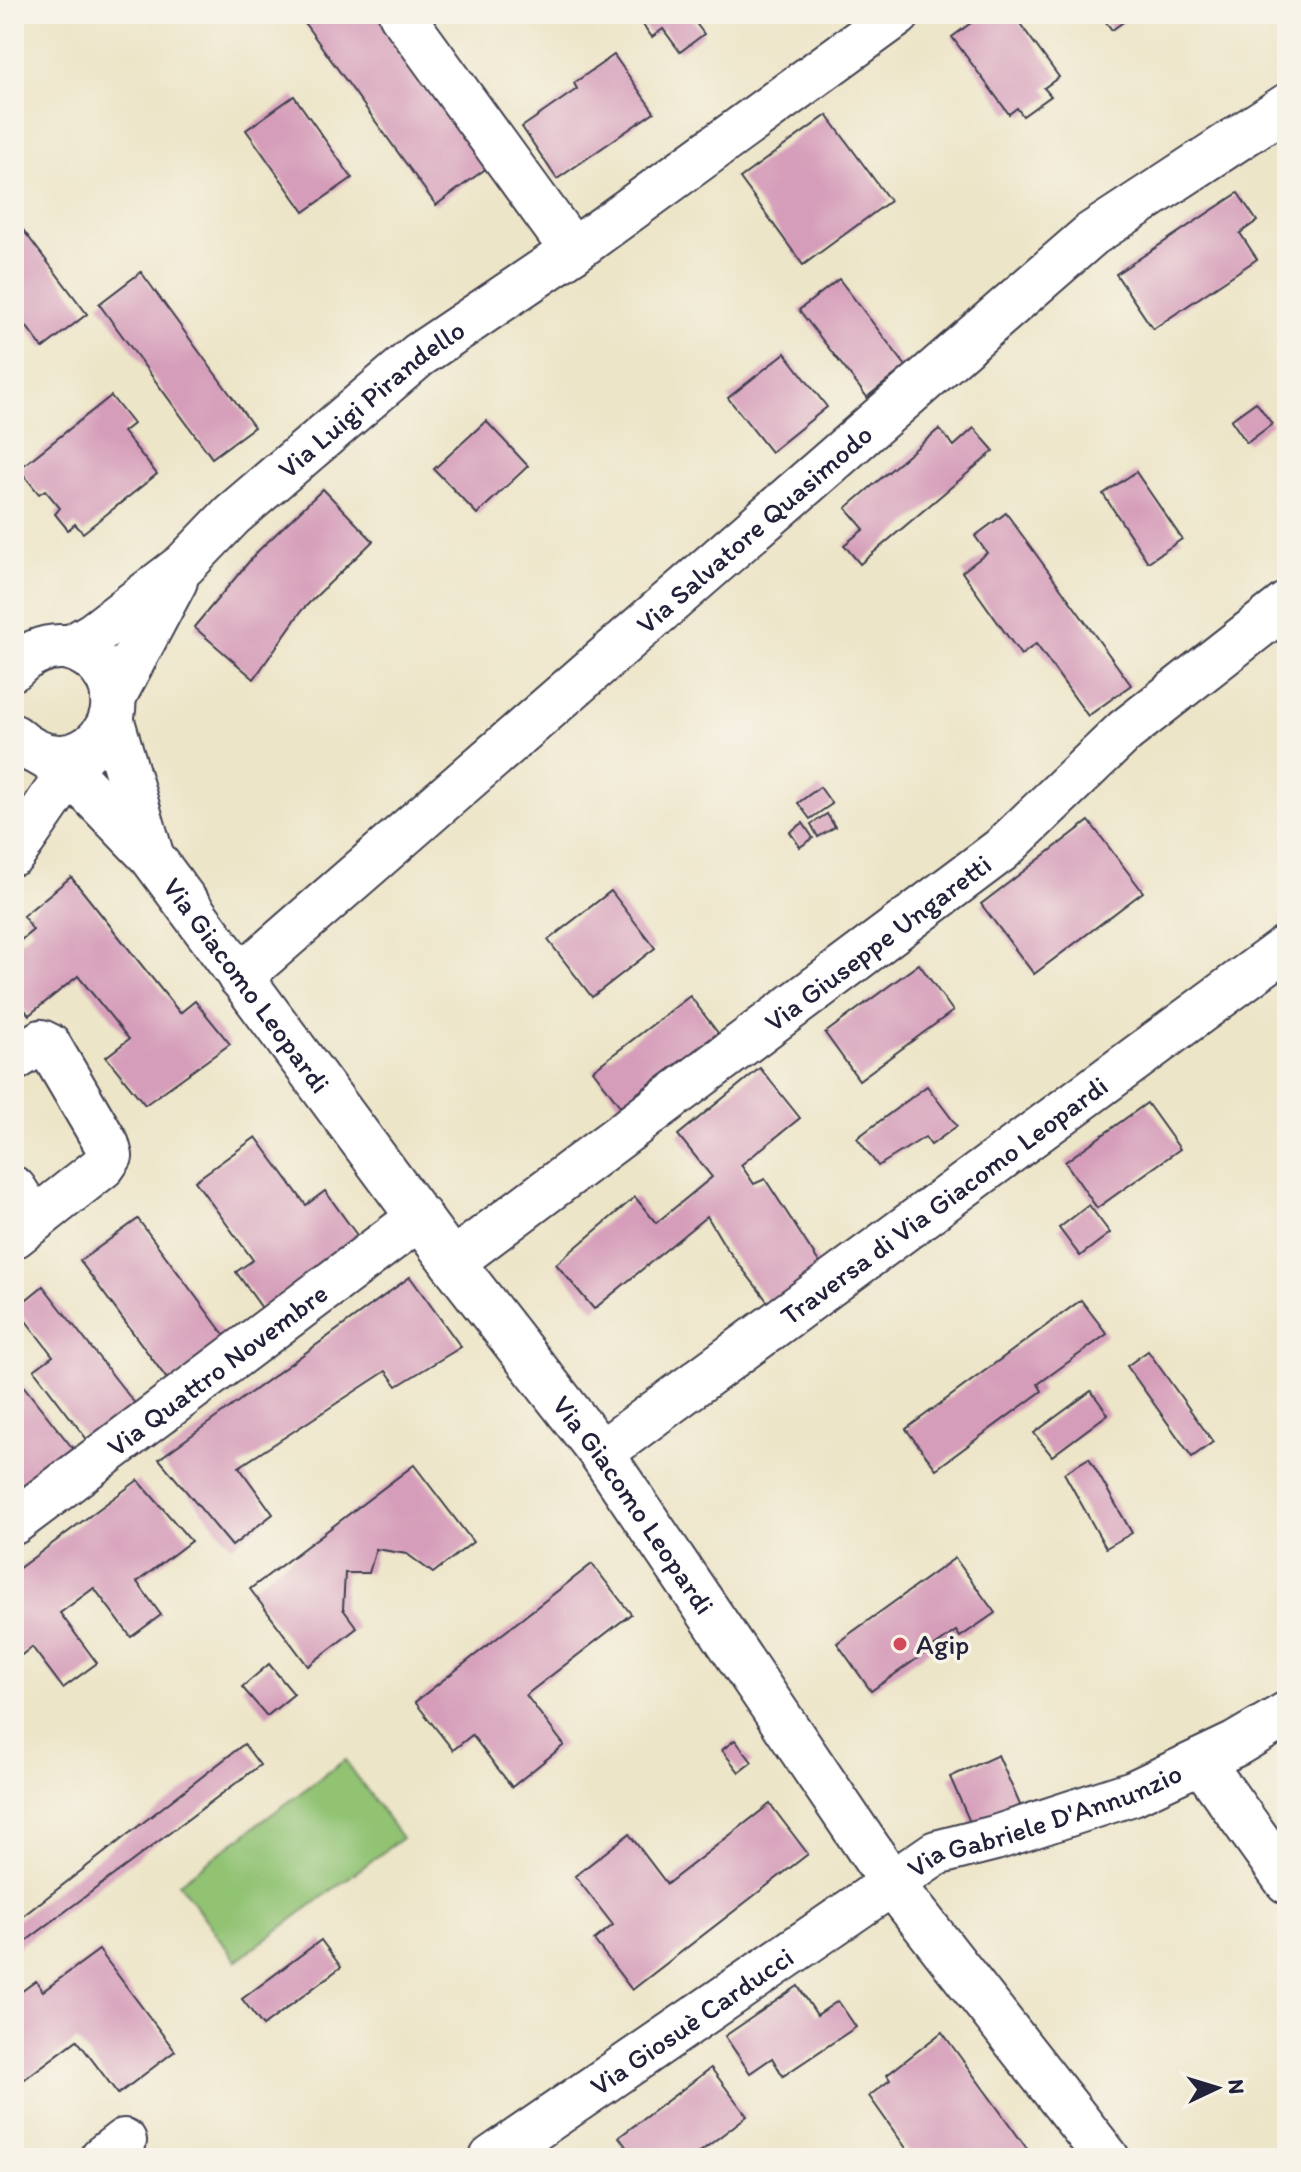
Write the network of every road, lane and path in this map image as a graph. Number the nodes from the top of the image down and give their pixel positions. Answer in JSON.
{"nodes":[{"id":1,"x":401,"y":14,"type":"edge"},
{"id":2,"x":898,"y":14,"type":"edge"},
{"id":3,"x":1287,"y":106,"type":"edge"},
{"id":4,"x":573,"y":251,"type":"junction"},
{"id":5,"x":184,"y":565,"type":"junction"},
{"id":6,"x":1287,"y":604,"type":"edge"},
{"id":7,"x":70,"y":648,"type":"junction"},
{"id":8,"x":14,"y":667,"type":"edge"},
{"id":9,"x":112,"y":708,"type":"junction"},
{"id":10,"x":38,"y":749,"type":"edge"},
{"id":11,"x":26,"y":836,"type":"edge"},
{"id":12,"x":152,"y":857,"type":"junction"},
{"id":13,"x":1287,"y":947,"type":"edge"},
{"id":14,"x":240,"y":977,"type":"junction"},
{"id":15,"x":14,"y":1059,"type":"edge"},
{"id":16,"x":21,"y":1215,"type":"edge"},
{"id":17,"x":420,"y":1217,"type":"junction"},
{"id":18,"x":452,"y":1262,"type":"junction"},
{"id":19,"x":601,"y":1453,"type":"junction"},
{"id":20,"x":14,"y":1522,"type":"edge"},
{"id":21,"x":1287,"y":1714,"type":"edge"},
{"id":22,"x":1201,"y":1761,"type":"junction"},
{"id":23,"x":1287,"y":1881,"type":"edge"},
{"id":24,"x":891,"y":1882,"type":"junction"},
{"id":25,"x":492,"y":2158,"type":"edge"},
{"id":26,"x":1107,"y":2158,"type":"edge"}],
"edges":[{"from":1,"to":4,"type":"street"},
{"from":2,"to":4,"type":"street","name":"Via Luigi Pirandello"},
{"from":3,"to":14,"type":"street","name":"Via Salvatore Quasimodo"},
{"from":4,"to":5,"type":"street","name":"Via Luigi Pirandello"},
{"from":5,"to":7,"type":"street","name":"Via Luigi Pirandello"},
{"from":5,"to":9,"type":"street","name":"Via Luigi Pirandello"},
{"from":6,"to":18,"type":"street","name":"Via Giuseppe Ungaretti"},
{"from":7,"to":8,"type":"street"},
{"from":7,"to":9,"type":"street","name":"Via Giacomo Leopardi"},
{"from":9,"to":10,"type":"street","name":"Via Luigi Pirandello"},
{"from":9,"to":12,"type":"street","name":"Via Giacomo Leopardi"},
{"from":10,"to":11,"type":"street","name":"Via Luigi Pirandello"},
{"from":10,"to":12,"type":"street","name":"Via Giacomo Leopardi"},
{"from":12,"to":14,"type":"street","name":"Via Giacomo Leopardi"},
{"from":13,"to":19,"type":"street","name":"Traversa di Via Giacomo Leopardi"},
{"from":14,"to":17,"type":"street","name":"Via Giacomo Leopardi"},
{"from":15,"to":16,"type":"street"},
{"from":17,"to":18,"type":"street","name":"Via Giacomo Leopardi"},
{"from":17,"to":20,"type":"street","name":"Via Quattro Novembre"},
{"from":18,"to":19,"type":"street","name":"Via Giacomo Leopardi"},
{"from":19,"to":24,"type":"street","name":"Via Giacomo Leopardi"},
{"from":21,"to":22,"type":"street","name":"Via Gabriele D'Annunzio"},
{"from":22,"to":23,"type":"street","name":"Via Gabriele D'Annunzio"},
{"from":22,"to":24,"type":"street","name":"Via Gabriele D'Annunzio"},
{"from":24,"to":25,"type":"street","name":"Via Giosuè Carducci"},
{"from":24,"to":26,"type":"street","name":"Via Giacomo Leopardi"}]}
